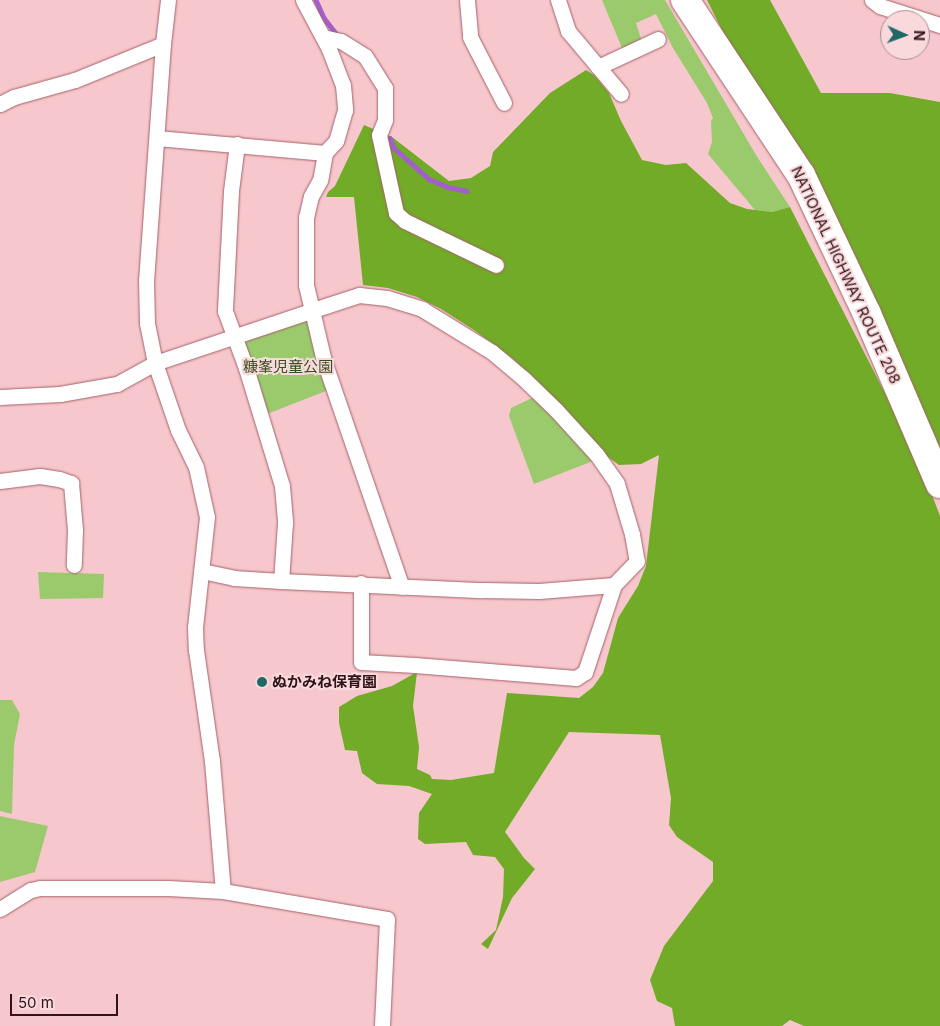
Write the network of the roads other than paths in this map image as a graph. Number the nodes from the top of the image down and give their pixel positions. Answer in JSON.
{"nodes":[{"id":1,"x":168,"y":0,"type":"edge"},
{"id":2,"x":302,"y":0,"type":"edge"},
{"id":3,"x":467,"y":0,"type":"edge"},
{"id":4,"x":558,"y":0,"type":"edge"},
{"id":5,"x":685,"y":0,"type":"edge"},
{"id":6,"x":872,"y":0,"type":"edge"},
{"id":7,"x":940,"y":25,"type":"edge"},
{"id":8,"x":323,"y":37,"type":"junction"},
{"id":9,"x":658,"y":39,"type":"dead end"},
{"id":10,"x":163,"y":44,"type":"junction"},
{"id":11,"x":598,"y":67,"type":"junction"},
{"id":12,"x":621,"y":94,"type":"dead end"},
{"id":13,"x":504,"y":103,"type":"dead end"},
{"id":14,"x":0,"y":104,"type":"edge"},
{"id":15,"x":158,"y":138,"type":"junction"},
{"id":16,"x":237,"y":144,"type":"junction"},
{"id":17,"x":325,"y":153,"type":"junction"},
{"id":18,"x":496,"y":265,"type":"dead end"},
{"id":19,"x":310,"y":311,"type":"junction"},
{"id":20,"x":234,"y":337,"type":"junction"},
{"id":21,"x":155,"y":363,"type":"junction"},
{"id":22,"x":0,"y":397,"type":"edge"},
{"id":23,"x":0,"y":481,"type":"edge"},
{"id":24,"x":940,"y":484,"type":"edge"},
{"id":25,"x":74,"y":565,"type":"dead end"},
{"id":26,"x":202,"y":571,"type":"junction"},
{"id":27,"x":281,"y":581,"type":"junction"},
{"id":28,"x":361,"y":583,"type":"junction"},
{"id":29,"x":614,"y":585,"type":"junction"},
{"id":30,"x":402,"y":587,"type":"junction"},
{"id":31,"x":223,"y":891,"type":"junction"},
{"id":32,"x":0,"y":909,"type":"edge"},
{"id":33,"x":382,"y":1026,"type":"edge"}],
"edges":[{"from":1,"to":10,"type":"street"},
{"from":2,"to":8,"type":"street"},
{"from":3,"to":13,"type":"street"},
{"from":4,"to":11,"type":"street"},
{"from":5,"to":24,"type":"highway","name":"NATIONAL HIGHWAY ROUTE 208"},
{"from":6,"to":7,"type":"street"},
{"from":8,"to":17,"type":"street"},
{"from":8,"to":18,"type":"street"},
{"from":9,"to":11,"type":"street"},
{"from":10,"to":14,"type":"street"},
{"from":10,"to":15,"type":"street"},
{"from":11,"to":12,"type":"street"},
{"from":15,"to":16,"type":"street"},
{"from":15,"to":21,"type":"street"},
{"from":16,"to":17,"type":"street"},
{"from":16,"to":20,"type":"street"},
{"from":17,"to":19,"type":"street"},
{"from":19,"to":20,"type":"street"},
{"from":19,"to":29,"type":"street"},
{"from":19,"to":30,"type":"street"},
{"from":20,"to":21,"type":"street"},
{"from":20,"to":27,"type":"street"},
{"from":21,"to":22,"type":"street"},
{"from":21,"to":26,"type":"street"},
{"from":23,"to":25,"type":"street"},
{"from":26,"to":27,"type":"street"},
{"from":26,"to":31,"type":"street"},
{"from":27,"to":28,"type":"street"},
{"from":28,"to":29,"type":"street"},
{"from":28,"to":30,"type":"street"},
{"from":29,"to":30,"type":"street"},
{"from":31,"to":32,"type":"street"},
{"from":31,"to":33,"type":"street"}]}
